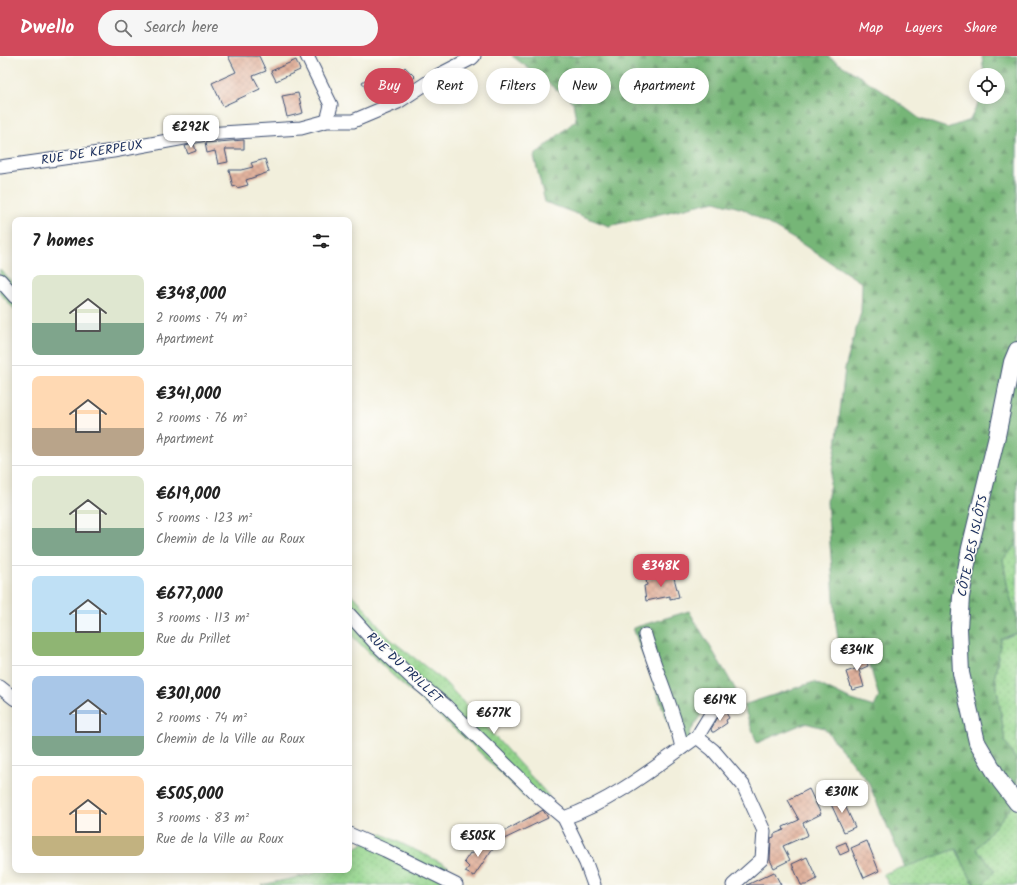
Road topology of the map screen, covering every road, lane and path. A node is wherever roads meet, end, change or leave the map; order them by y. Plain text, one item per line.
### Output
1 (307, 56) edge
2 (474, 56) edge
3 (327, 121) junction
4 (0, 167) edge
5 (0, 280) edge
6 (12, 294) edge
7 (1017, 350) edge
8 (352, 617) edge
9 (645, 635) dead end
10 (0, 687) edge
11 (12, 697) edge
12 (735, 699) dead end
13 (697, 737) junction
14 (682, 748) junction
15 (1017, 803) edge
16 (564, 818) junction
17 (352, 835) edge
18 (456, 885) edge
19 (594, 885) edge
20 (733, 885) edge

1 - 3 street
2 - 3 street, RUE DE KERPEUX
3 - 4 street, RUE DE KERPEUX
5 - 6 street
7 - 15 street, CÔTE DES ISLÔTS
8 - 16 street, RUE DU PRILLET
9 - 14 street
10 - 11 street
12 - 13 street
13 - 14 street
13 - 20 street
14 - 16 street
16 - 19 street, RUE DU PRILLET
17 - 18 street

